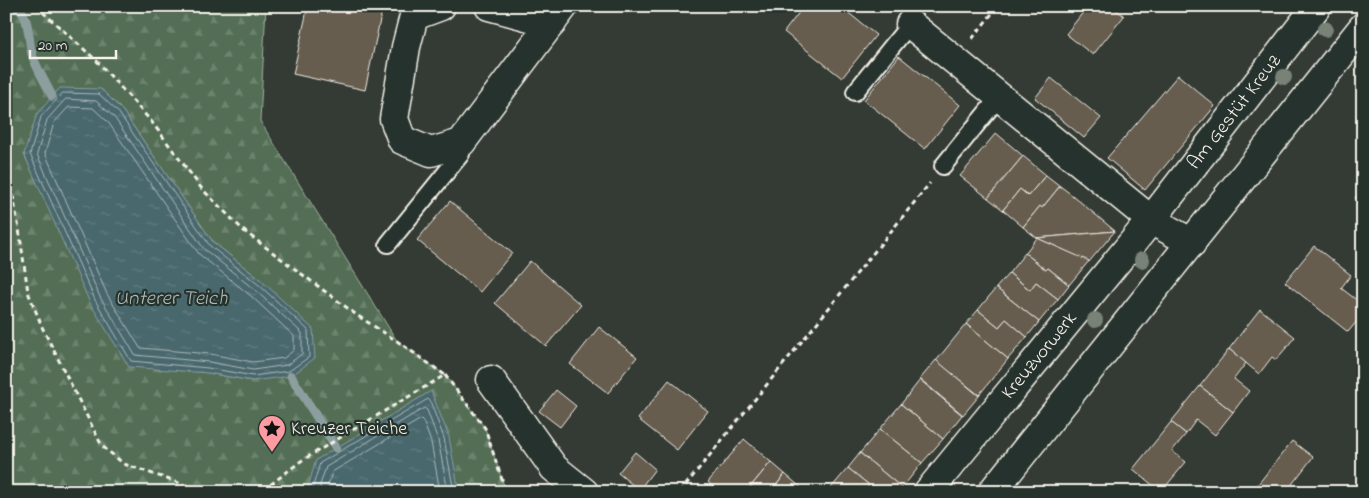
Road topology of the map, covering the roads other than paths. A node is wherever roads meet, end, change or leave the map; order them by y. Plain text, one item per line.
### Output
1 (440, 6) edge
2 (489, 6) edge
3 (1317, 6) edge
4 (558, 15) edge
5 (910, 24) joint
6 (1363, 27) edge
7 (855, 92) dead end
8 (999, 97) junction
9 (461, 143) junction
10 (943, 166) road end
11 (1151, 220) junction
12 (1192, 242) junction
13 (388, 244) dead end
14 (491, 380) dead end
15 (584, 492) edge
16 (928, 492) edge
17 (992, 492) edge

1 - 9 street
2 - 4 street
3 - 11 street, Am Gestüt Kreuz
4 - 9 street
5 - 7 lane
5 - 8 street
6 - 12 street
8 - 10 lane
8 - 11 street
9 - 13 lane
11 - 12 street
11 - 16 street, Kreuzvorwerk
12 - 17 street
14 - 15 street

